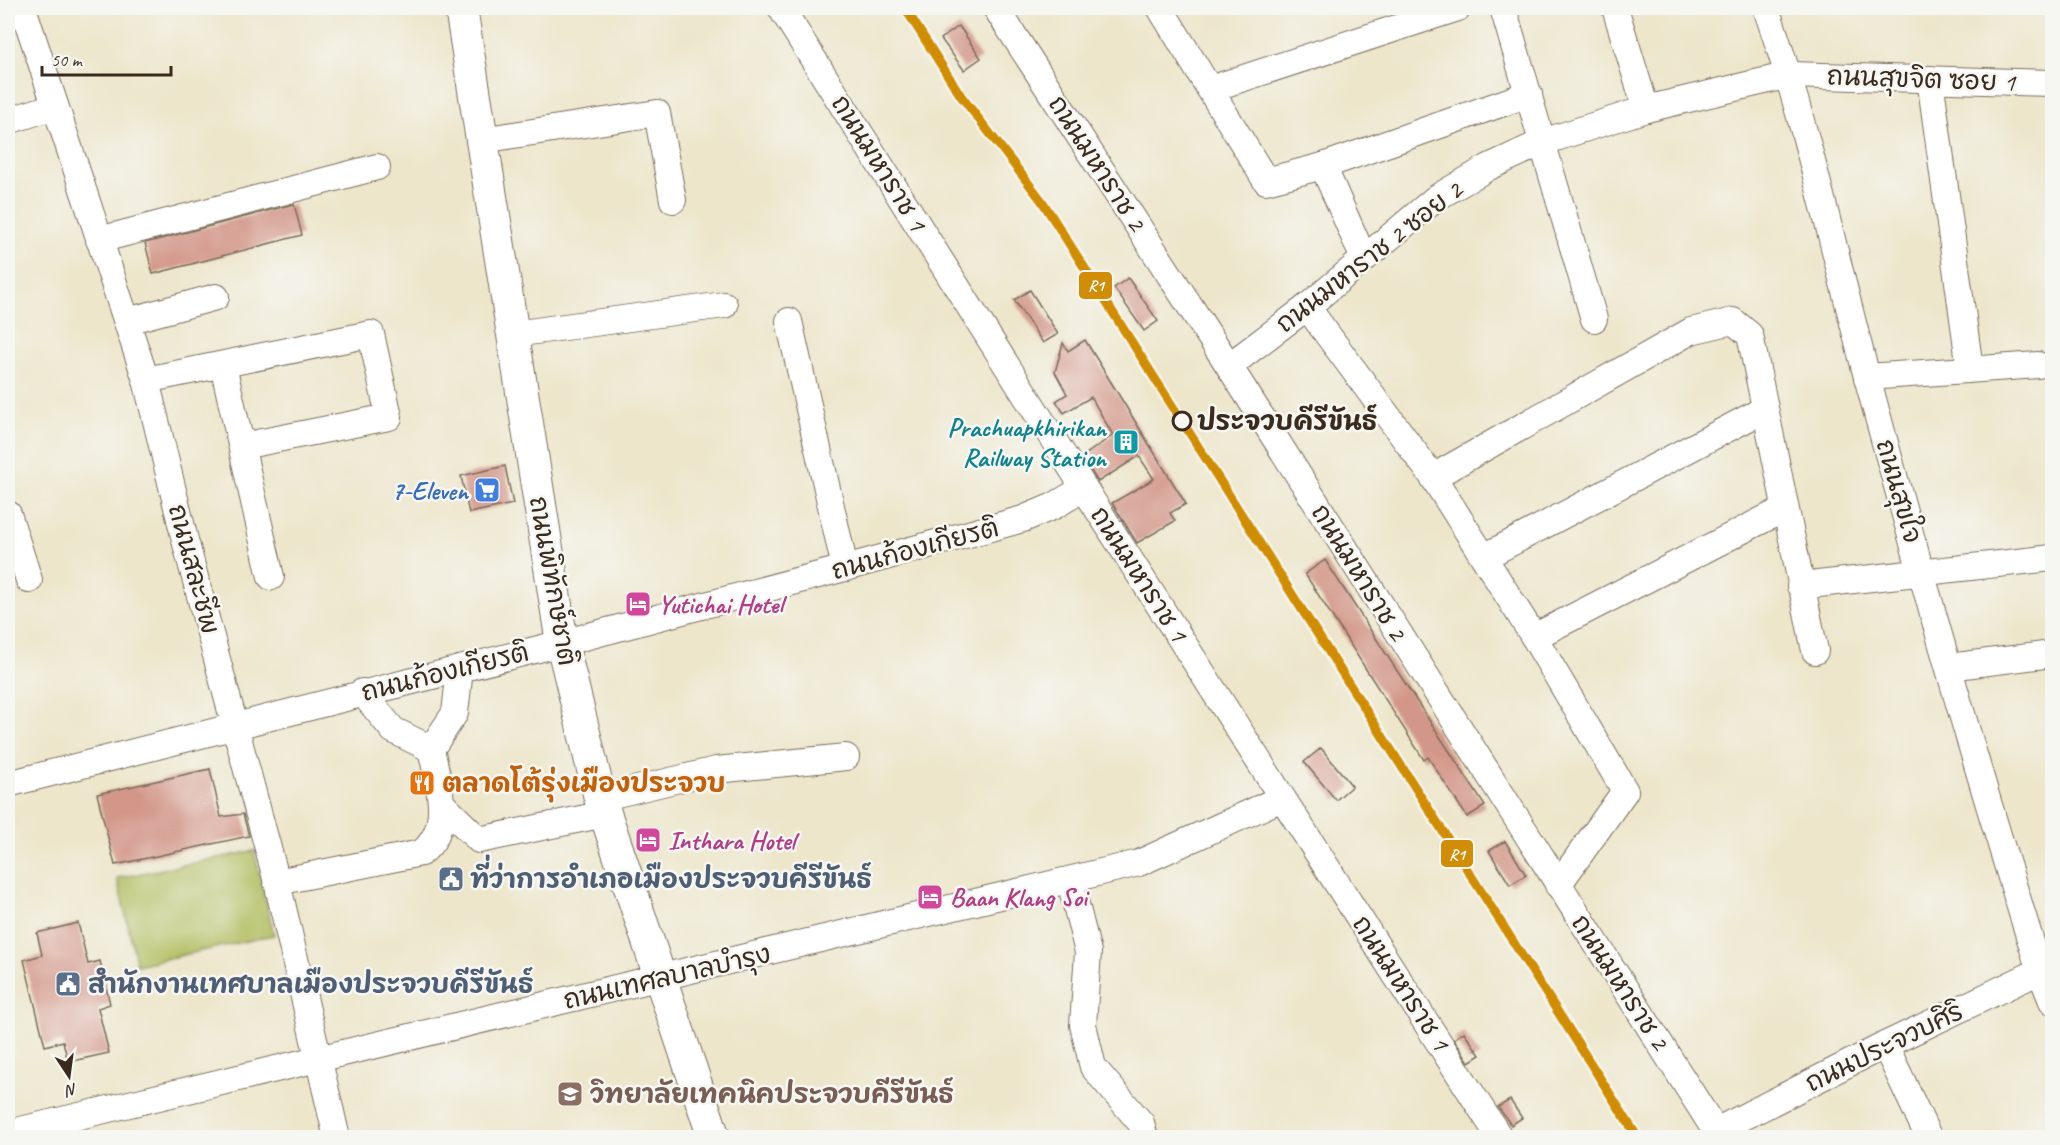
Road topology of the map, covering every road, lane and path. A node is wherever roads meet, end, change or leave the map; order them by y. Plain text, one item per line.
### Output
1 (23, 8) edge
2 (461, 8) edge
3 (781, 8) edge
4 (996, 8) edge
5 (1160, 8) edge
6 (1458, 8) edge
7 (1503, 8) edge
8 (1615, 8) edge
9 (1766, 8) edge
10 (1790, 75) junction
11 (1930, 79) junction
12 (2052, 83) edge
13 (1210, 89) junction
14 (1529, 94) junction
15 (55, 106) junction
16 (1646, 109) junction
17 (8, 121) edge
18 (481, 140) junction
19 (1543, 142) junction
20 (1323, 165) junction
21 (378, 167) dead end
22 (673, 200) dead end
23 (99, 240) junction
24 (1364, 259) junction
25 (216, 297) dead end
26 (724, 305) dead end
27 (1307, 307) junction
28 (1594, 319) dead end
29 (127, 321) junction
30 (789, 321) dead end
31 (514, 334) junction
32 (2038, 364) dead end
33 (223, 365) junction
34 (1229, 366) junction
35 (1970, 369) junction
36 (1868, 377) junction
37 (146, 380) junction
38 (1763, 410) junction
39 (242, 446) junction
40 (1432, 477) junction
41 (1084, 488) junction
42 (1784, 509) junction
43 (8, 514) edge
44 (1484, 557) junction
45 (2052, 558) edge
46 (845, 568) junction
47 (1922, 573) junction
48 (271, 577) dead end
49 (29, 580) dead end
50 (1800, 586) junction
51 (1534, 637) junction
52 (562, 644) junction
53 (1815, 651) dead end
54 (2052, 654) edge
55 (1949, 667) junction
56 (460, 669) junction
57 (362, 692) junction
58 (235, 724) junction
59 (431, 749) junction
60 (846, 757) dead end
61 (8, 784) edge
62 (1282, 798) junction
63 (443, 805) junction
64 (603, 806) junction
65 (1070, 881) junction
66 (277, 882) junction
67 (1558, 885) junction
68 (2046, 968) edge
69 (658, 979) junction
70 (2052, 1001) edge
71 (1885, 1046) junction
72 (320, 1060) junction
73 (8, 1133) edge
74 (1718, 1134) edge
75 (337, 1137) edge
76 (714, 1137) edge
77 (1145, 1137) edge
78 (1500, 1137) edge
79 (1929, 1137) edge

1 - 15 street, ถนนสละชีพ
2 - 18 main road, ถนนพิทักษ์ชาติ
3 - 41 street, ถนนมหาราช 1
4 - 34 street, ถนนมหาราช 2
5 - 13 street
6 - 13 street
7 - 14 street
8 - 16 street
9 - 10 street, ถนนสุขใจ
10 - 11 street, ถนนสุขจิต ซอย 1
10 - 16 street, ถนนมหาราช 2 ซอย 2
10 - 36 street, ถนนสุขใจ
11 - 12 street, ถนนสุขจิต ซอย 1
11 - 35 street
13 - 20 street
14 - 19 street
14 - 20 street
15 - 17 street
15 - 23 street, ถนนสละชีพ
16 - 19 street, ถนนมหาราช 2 ซอย 2
18 - 22 street
18 - 31 main road, ถนนพิทักษ์ชาติ
19 - 24 street, ถนนมหาราช 2 ซอย 2
19 - 28 street
20 - 24 street
21 - 23 street
23 - 29 street, ถนนสละชีพ
24 - 27 street, ถนนมหาราช 2 ซอย 2
25 - 29 street
26 - 31 street
27 - 34 street, ถนนมหาราช 2 ซอย 2
27 - 40 street
29 - 37 street, ถนนสละชีพ
30 - 46 street
31 - 52 main road, ถนนพิทักษ์ชาติ
32 - 35 street
33 - 37 street
33 - 39 street
33 - 39 street
34 - 67 street, ถนนมหาราช 2
35 - 36 street
36 - 47 street, ถนนสุขใจ
37 - 58 street, ถนนสละชีพ
38 - 40 street
38 - 42 street
38 - 44 street
39 - 48 street
40 - 44 street
41 - 46 street, ถนนก้องเกียรติ
41 - 62 street, ถนนมหาราช 1
42 - 50 street
42 - 51 street
43 - 49 street
44 - 51 street
45 - 47 street
46 - 52 street, ถนนก้องเกียรติ
47 - 50 street
47 - 55 street, ถนนสุขใจ
50 - 53 street
51 - 67 street
52 - 56 street, ถนนก้องเกียรติ
52 - 64 main road, ถนนพิทักษ์ชาติ
54 - 55 street
55 - 68 street, ถนนสุขใจ
56 - 57 street, ถนนก้องเกียรติ
56 - 59 street
57 - 58 street, ถนนก้องเกียรติ
57 - 59 street
58 - 61 street, ถนนก้องเกียรติ
58 - 66 street, ถนนสละชีพ
59 - 63 street
60 - 64 street
62 - 65 street, ถนนเทศลบาลบำรุง
62 - 78 street, ถนนมหาราช 1
63 - 64 street
63 - 66 street
64 - 69 main road, ถนนพิทักษ์ชาติ
65 - 69 street, ถนนเทศลบาลบำรุง
65 - 77 street
66 - 72 street, ถนนสละชีพ
67 - 74 street, ถนนมหาราช 2
68 - 70 street, ถนนสุขใจ
68 - 71 street, ถนนประจวบศิริ
69 - 72 street, ถนนเทศลบาลบำรุง
69 - 76 main road, ถนนพิทักษ์ชาติ
71 - 74 street, ถนนประจวบศิริ
71 - 79 street
72 - 73 street, ถนนเทศลบาลบำรุง
72 - 75 street, ถนนสละชีพ

